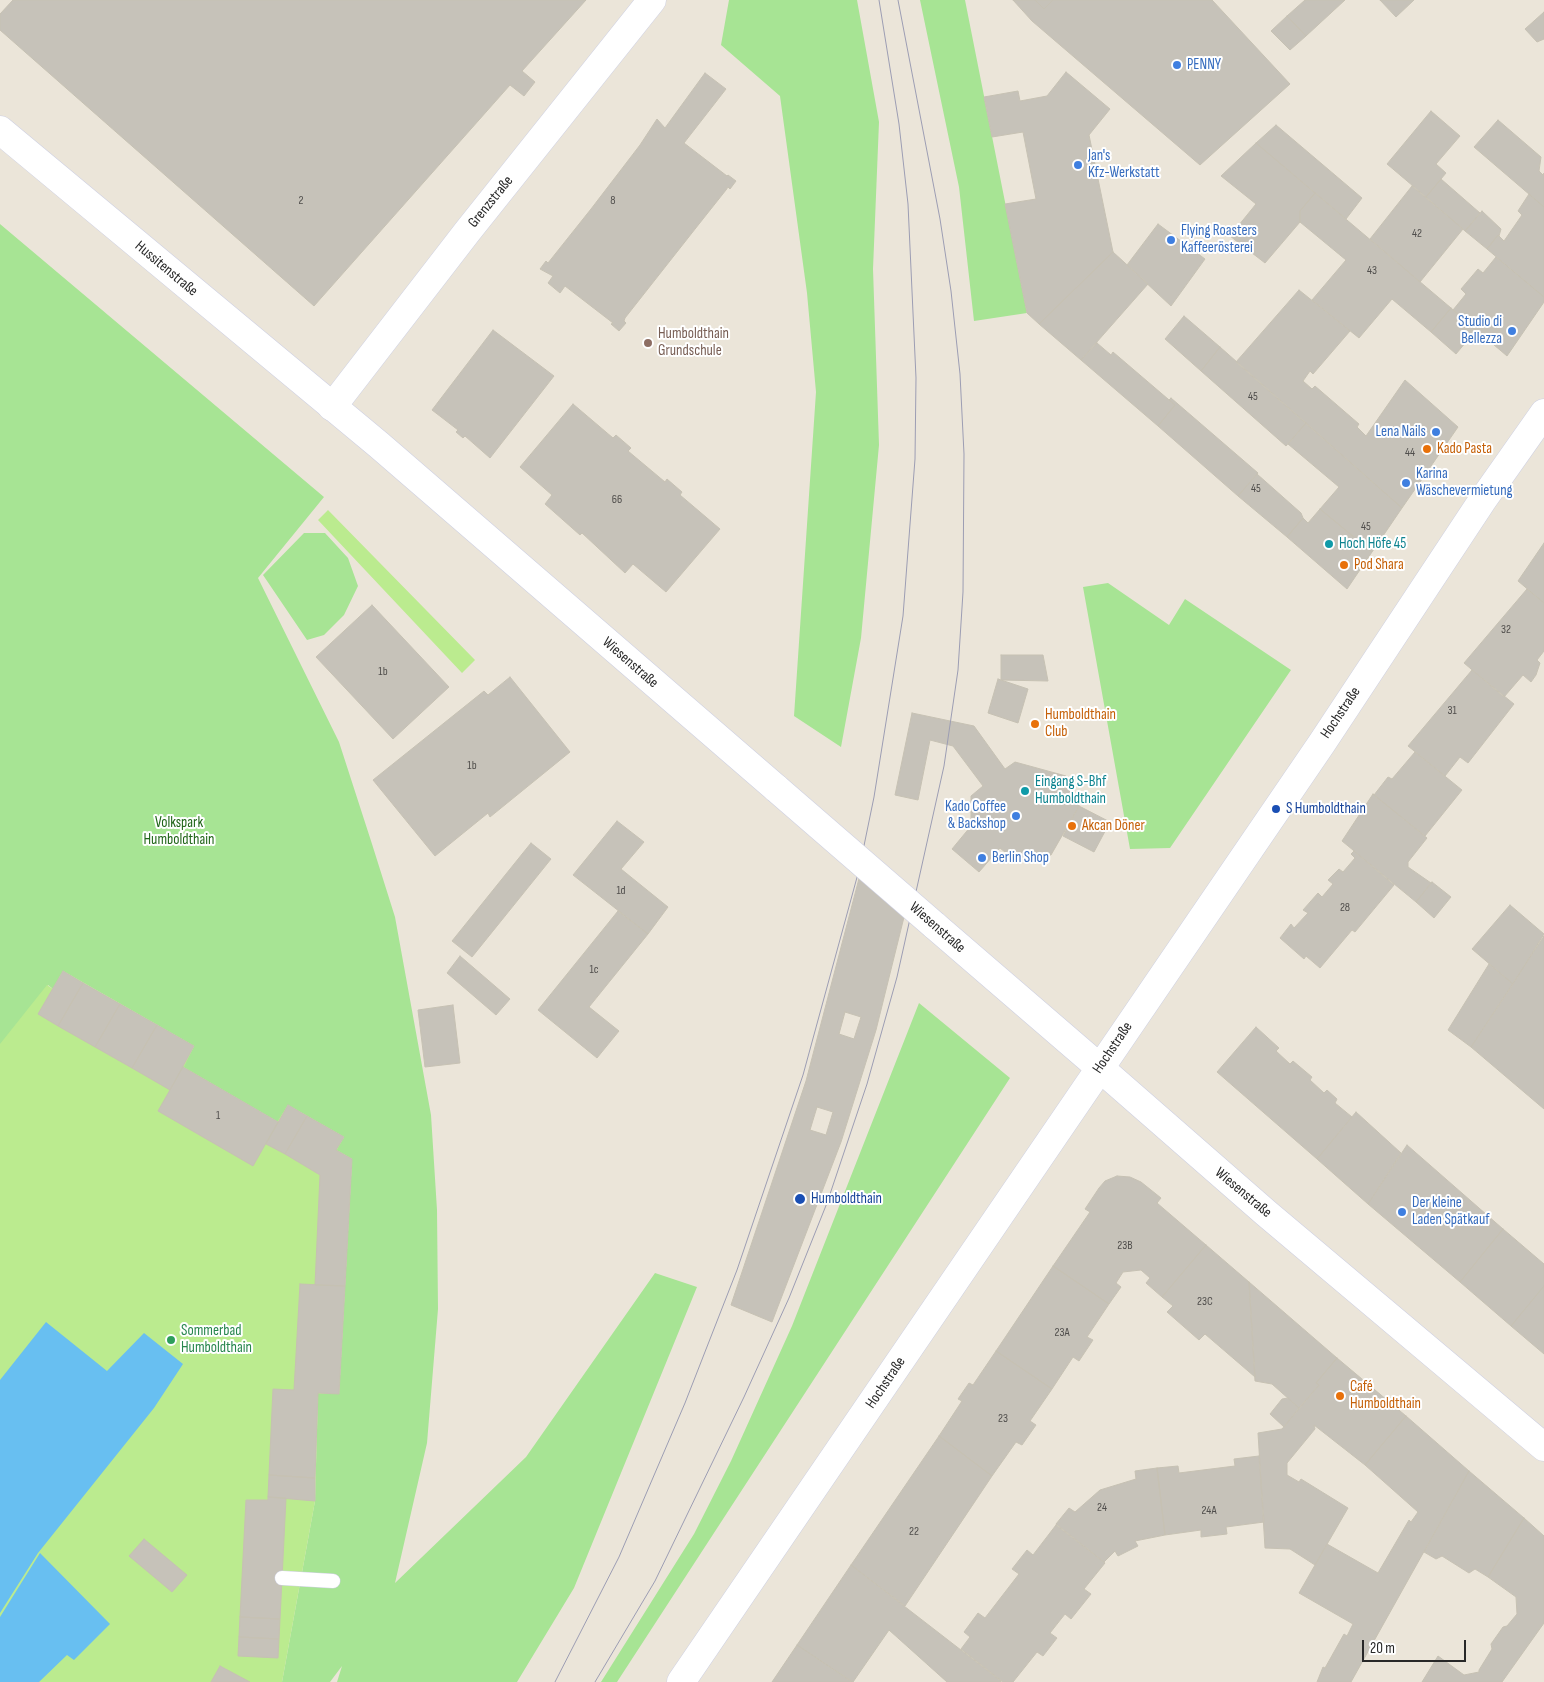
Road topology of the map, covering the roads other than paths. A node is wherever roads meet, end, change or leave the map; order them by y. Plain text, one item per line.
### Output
1 (652, 0) edge
2 (0, 130) edge
3 (332, 407) junction
4 (1544, 413) edge
5 (1100, 1068) junction
6 (1544, 1447) edge
7 (282, 1578) dead end
8 (333, 1581) dead end
9 (681, 1682) edge

1 - 3 street, Grenzstraße
2 - 3 street, Hussitenstraße
3 - 5 street, Wiesenstraße, bridge
4 - 5 street, Hochstraße
5 - 6 street, Wiesenstraße
5 - 9 street, Hochstraße
7 - 8 lane

